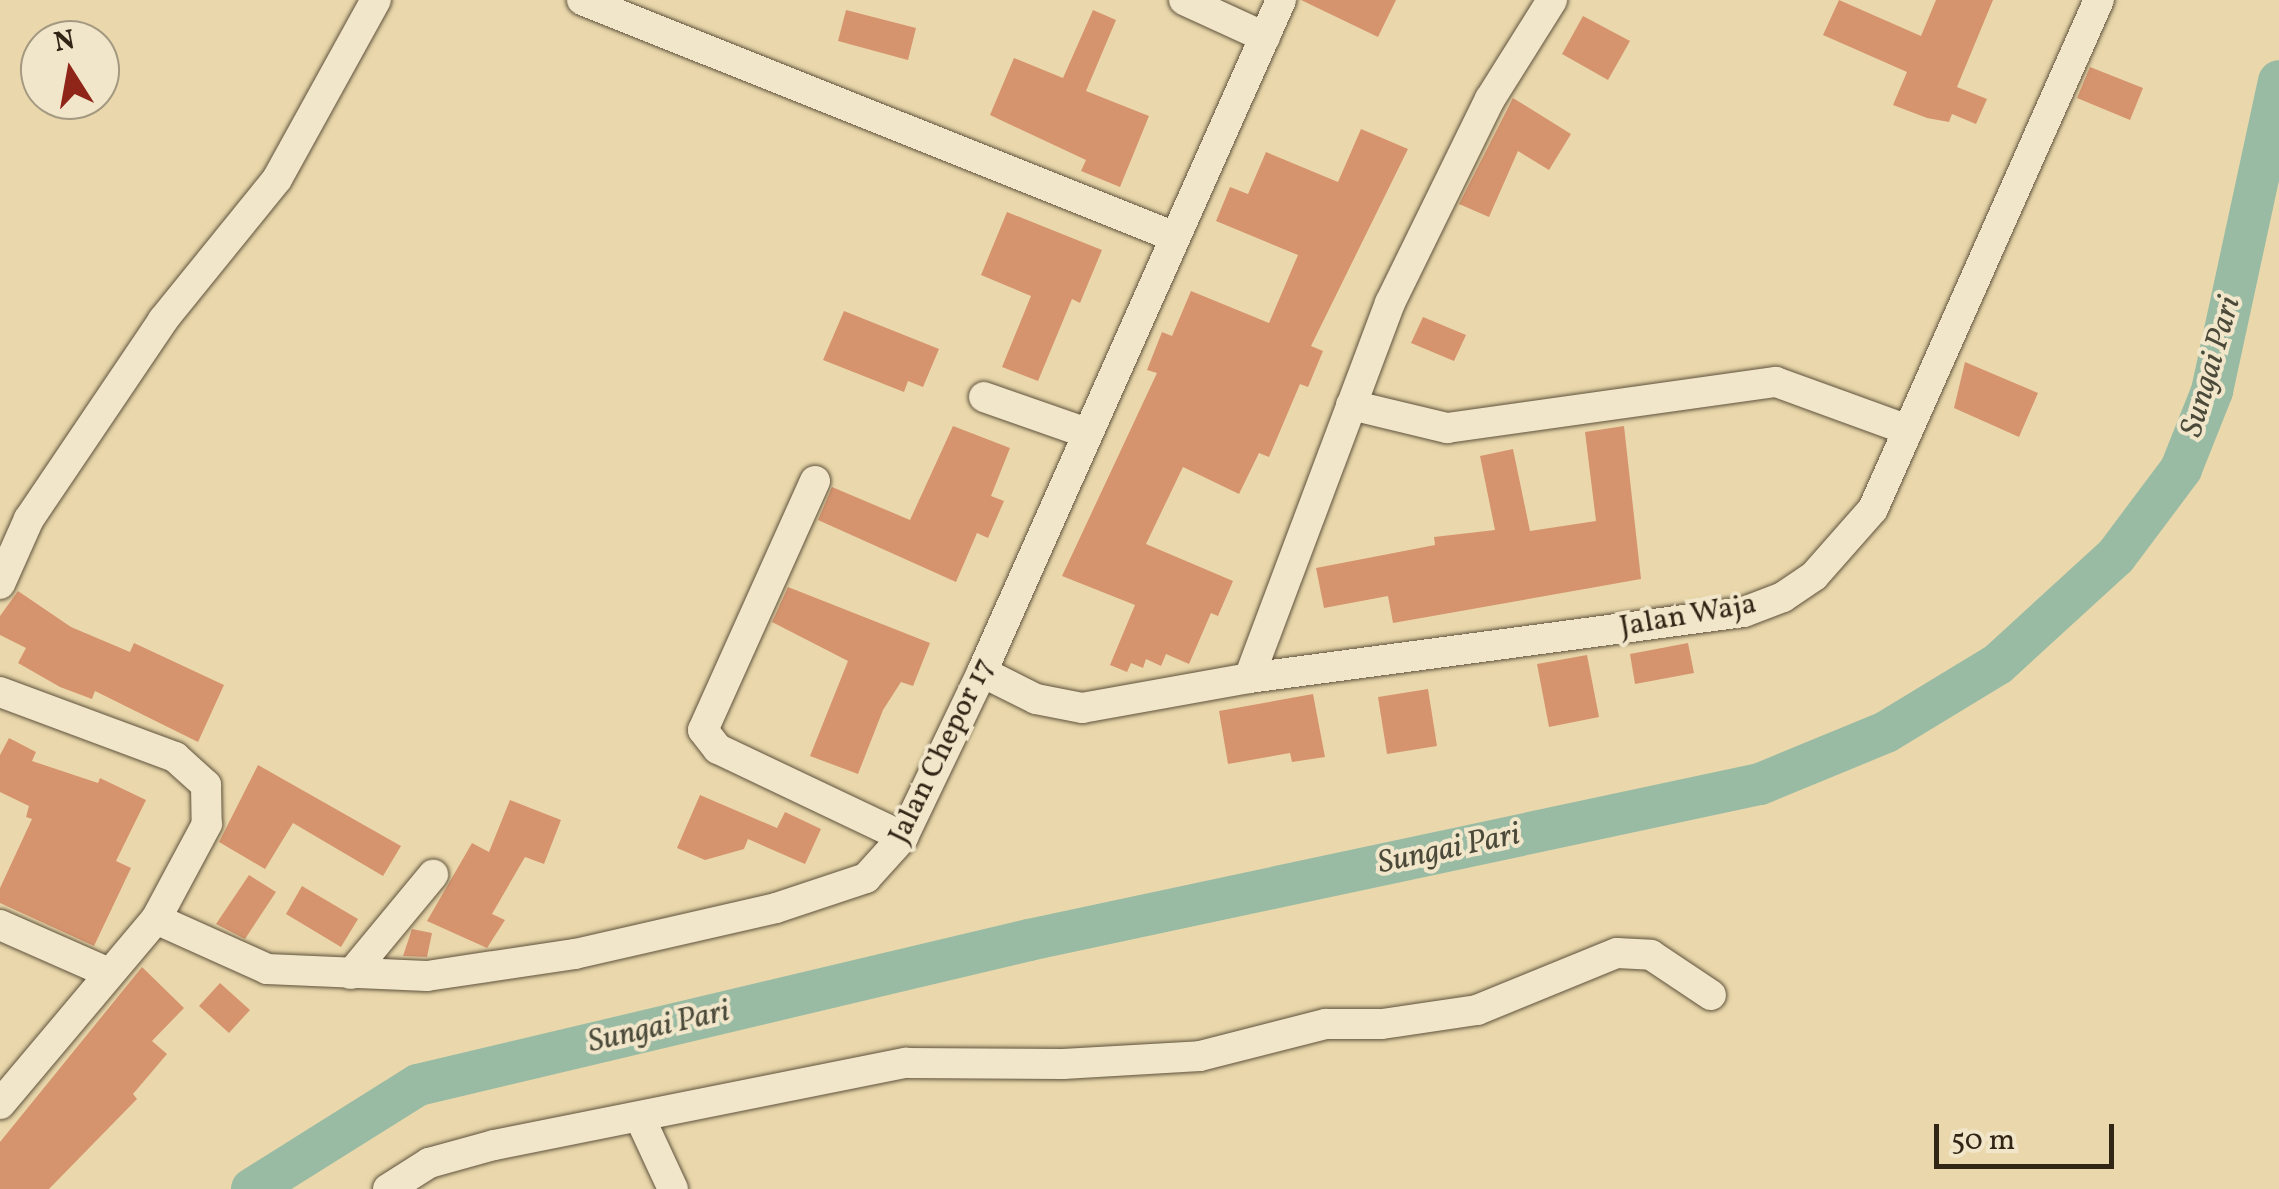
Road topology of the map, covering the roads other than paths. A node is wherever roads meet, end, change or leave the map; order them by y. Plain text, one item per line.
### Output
1 (376, 0) edge
2 (582, 0) edge
3 (1184, 0) edge
4 (1281, 0) edge
5 (1552, 0) edge
6 (2099, 0) edge
7 (1265, 37) junction
8 (1175, 237) junction
9 (984, 397) dead end
10 (1351, 405) junction
11 (1908, 430) junction
12 (1087, 433) junction
13 (815, 481) dead end
14 (0, 584) edge
15 (982, 672) junction
16 (1249, 678) junction
17 (0, 692) edge
18 (903, 837) junction
19 (433, 875) dead end
20 (156, 919) junction
21 (0, 925) edge
22 (109, 972) junction
23 (351, 974) junction
24 (1712, 994) dead end
25 (0, 1104) edge
26 (640, 1118) junction
27 (388, 1189) edge
28 (674, 1189) edge

1 - 14 street
2 - 8 street
3 - 7 street
4 - 7 street, Jalan Chepor 17
5 - 10 street
6 - 11 street, Jalan Waja
7 - 8 street, Jalan Chepor 17
8 - 12 street, Jalan Chepor 17
9 - 12 street
10 - 11 street
10 - 16 street
11 - 16 street, Jalan Waja
12 - 15 street, Jalan Chepor 17
13 - 18 street
15 - 16 street, Jalan Waja
15 - 18 street, Jalan Chepor 17
17 - 20 street
18 - 23 street, Jalan Chepor 17
19 - 23 street
20 - 22 street
20 - 23 street, Jalan Chepor 17
21 - 22 street
22 - 25 street
24 - 26 street
26 - 27 street
26 - 28 street

